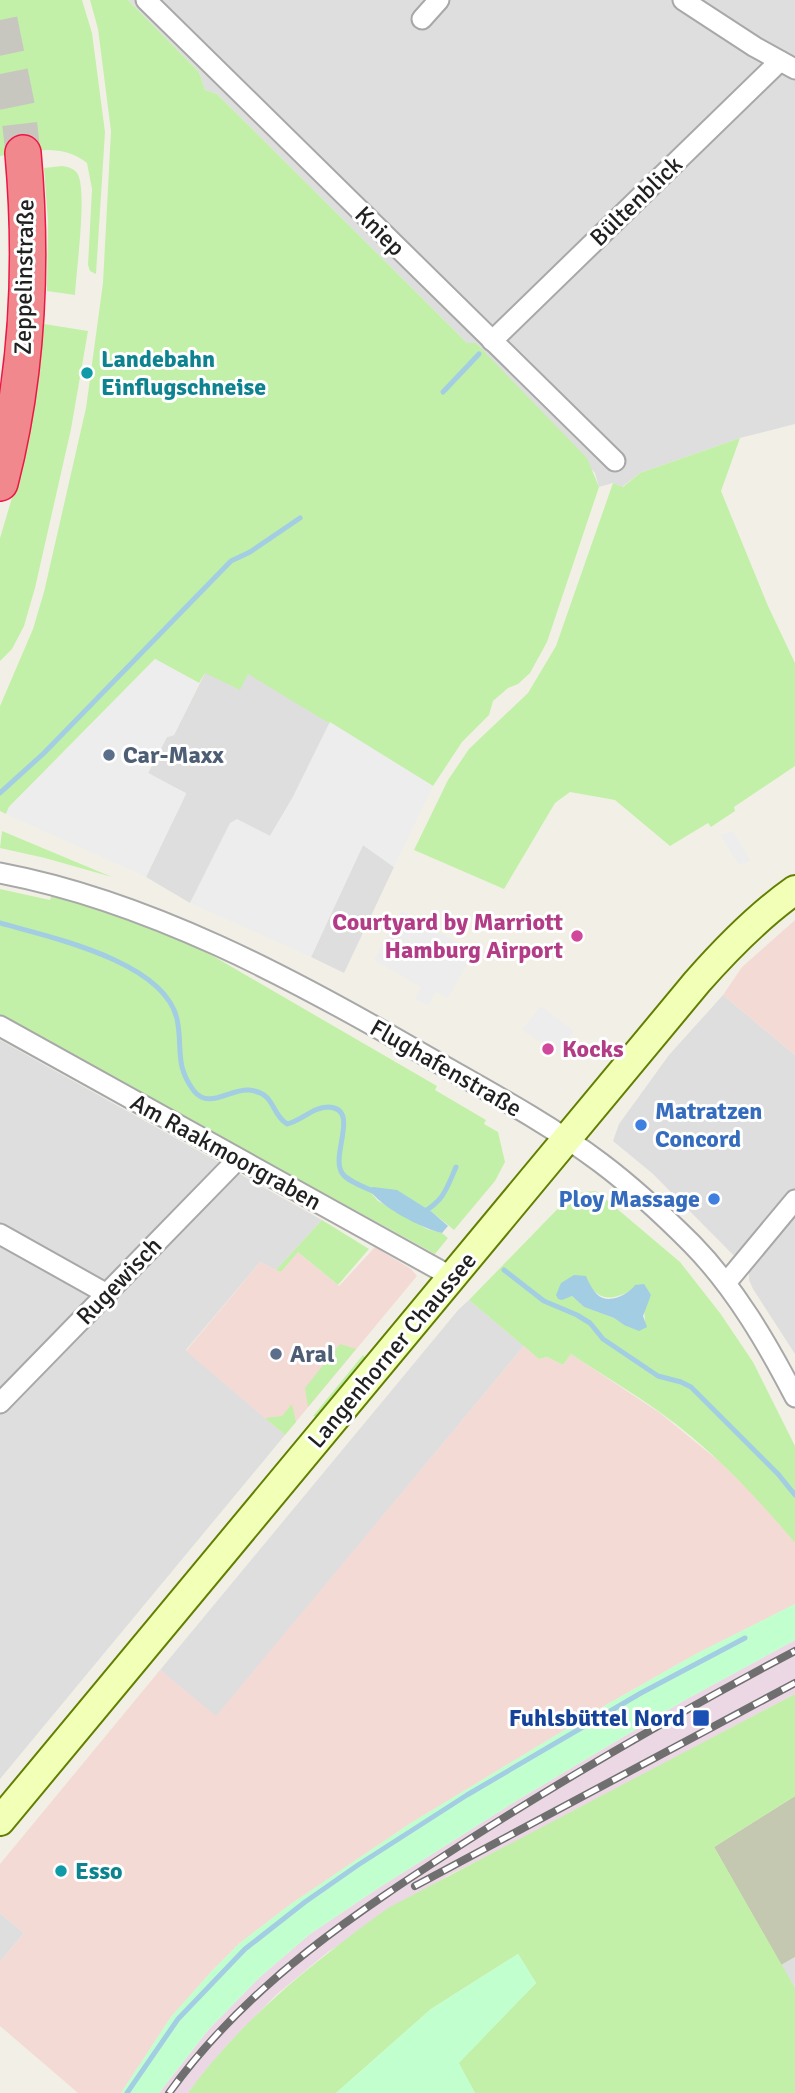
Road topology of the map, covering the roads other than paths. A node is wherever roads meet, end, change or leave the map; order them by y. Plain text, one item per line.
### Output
1 (146, 0) edge
2 (439, 0) edge
3 (683, 0) edge
4 (422, 19) dead end
5 (790, 63) edge
6 (23, 153) tunnel mouth
7 (492, 341) junction
8 (615, 461) dead end
9 (0, 483) edge
10 (0, 873) edge
11 (795, 890) edge
12 (0, 1026) edge
13 (568, 1140) junction
14 (238, 1159) junction
15 (795, 1200) edge
16 (0, 1234) edge
17 (452, 1277) junction
18 (726, 1283) junction
19 (107, 1294) junction
20 (795, 1397) edge
21 (0, 1403) edge
22 (0, 1821) edge

1 - 7 street, Kniep
2 - 4 street
3 - 5 street
5 - 7 street, Bültenblick
6 - 9 highway, Zeppelinstraße
7 - 8 street, Kniep
10 - 13 street, Flughafenstraße
11 - 13 main road, Langenhorner Chaussee
12 - 14 street, Am Raakmoorgraben
13 - 17 main road, Langenhorner Chaussee
13 - 18 street, Flughafenstraße
14 - 17 street, Am Raakmoorgraben
14 - 19 street, Rugewisch
15 - 18 street
16 - 19 street
17 - 22 main road, Langenhorner Chaussee
18 - 20 street, Flughafenstraße
19 - 21 street, Rugewisch

